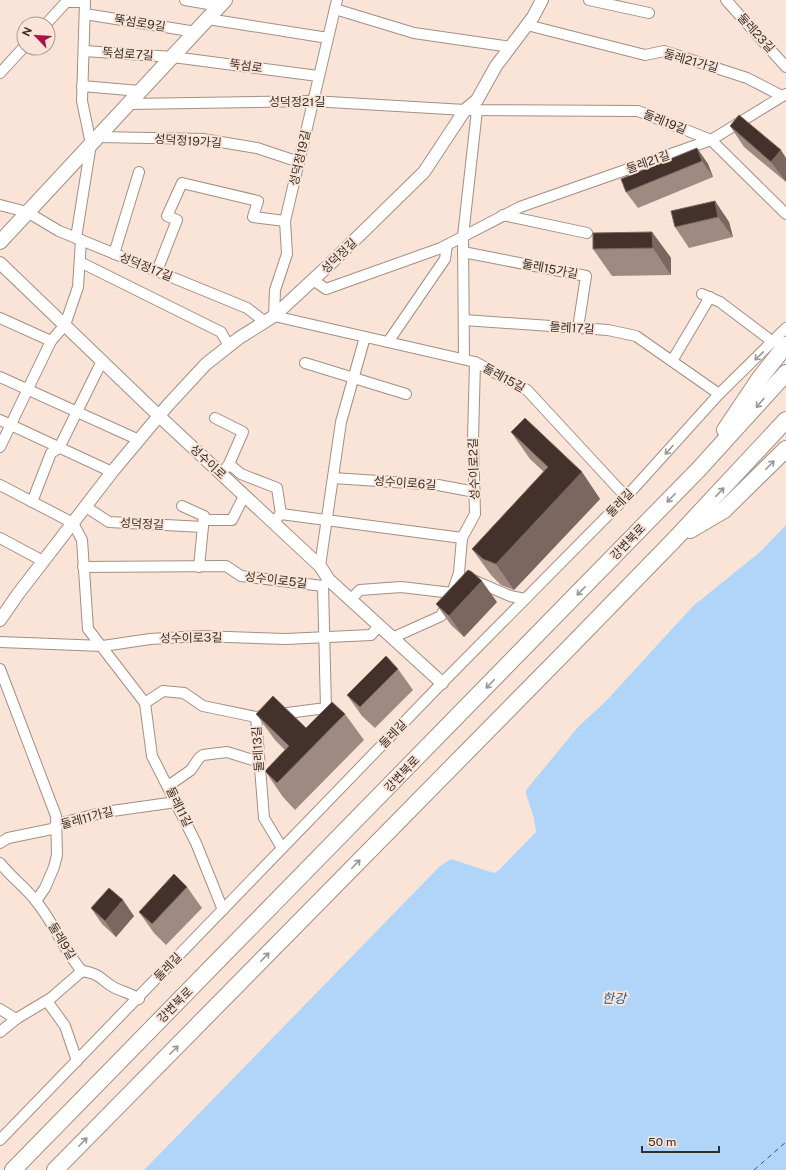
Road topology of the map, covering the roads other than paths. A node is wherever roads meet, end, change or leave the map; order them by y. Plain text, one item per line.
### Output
1 (185, 0) edge
2 (542, 0) edge
3 (589, 0) edge
4 (726, 0) edge
5 (67, 1) edge
6 (223, 3) edge
7 (336, 4) edge
8 (648, 13) dead end
9 (85, 14) junction
10 (53, 16) edge
11 (208, 19) junction
12 (527, 25) junction
13 (196, 32) junction
14 (328, 38) junction
15 (511, 47) junction
16 (84, 51) junction
17 (16, 55) edge
18 (172, 57) junction
19 (786, 67) edge
20 (0, 72) edge
21 (318, 76) junction
22 (82, 86) junction
23 (140, 92) junction
24 (784, 95) edge
25 (312, 101) junction
26 (129, 104) junction
27 (471, 110) junction
28 (95, 140) junction
29 (711, 140) junction
30 (299, 162) junction
31 (140, 172) dead end
32 (0, 205) edge
33 (27, 212) junction
34 (786, 214) edge
35 (503, 215) junction
36 (285, 221) junction
37 (587, 233) dead end
38 (463, 236) junction
39 (79, 239) junction
40 (0, 242) edge
41 (447, 245) junction
42 (463, 252) junction
43 (114, 254) junction
44 (80, 262) junction
45 (0, 263) edge
46 (157, 271) junction
47 (313, 280) junction
48 (0, 318) edge
49 (269, 319) junction
50 (464, 320) junction
51 (65, 326) junction
52 (578, 328) junction
53 (786, 328) edge
54 (365, 337) junction
55 (51, 340) junction
56 (388, 342) junction
57 (780, 343) edge
58 (228, 346) junction
59 (464, 359) junction
60 (102, 361) junction
61 (672, 361) junction
62 (475, 362) junction
63 (305, 363) dead end
64 (786, 373) edge
65 (0, 377) edge
66 (354, 377) junction
67 (28, 389) junction
68 (406, 394) dead end
69 (719, 394) junction
70 (77, 412) junction
71 (159, 416) junction
72 (215, 418) dead end
73 (0, 420) edge
74 (786, 420) edge
75 (10, 425) junction
76 (139, 440) junction
77 (0, 447) edge
78 (59, 448) junction
79 (786, 449) edge
80 (229, 464) junction
81 (699, 469) junction
82 (112, 472) junction
83 (220, 473) junction
84 (333, 478) junction
85 (0, 485) edge
86 (476, 492) junction
87 (244, 496) junction
88 (626, 497) junction
89 (32, 502) junction
90 (182, 506) dead end
91 (86, 507) junction
92 (277, 518) junction
93 (328, 520) junction
94 (73, 523) junction
95 (203, 523) junction
96 (0, 538) edge
97 (462, 538) junction
98 (674, 540) junction
99 (44, 561) junction
100 (84, 566) junction
101 (320, 566) junction
102 (199, 567) junction
103 (459, 573) junction
104 (326, 583) junction
105 (452, 593) junction
106 (525, 599) junction
107 (350, 600) junction
108 (0, 620) edge
109 (379, 626) junction
110 (324, 638) junction
111 (392, 638) junction
112 (0, 642) edge
113 (103, 646) junction
114 (0, 669) edge
115 (442, 683) junction
116 (145, 703) junction
117 (256, 717) junction
118 (259, 762) junction
119 (168, 786) junction
120 (176, 802) junction
121 (57, 824) junction
122 (0, 842) edge
123 (282, 848) junction
124 (0, 863) edge
125 (36, 901) junction
126 (223, 910) junction
127 (82, 971) junction
128 (139, 998) junction
129 (47, 1001) junction
130 (0, 1009) edge
131 (16, 1018) junction
132 (0, 1032) edge
133 (78, 1061) junction
134 (0, 1140) edge
135 (13, 1170) edge
136 (55, 1170) edge

1 - 6 street
2 - 12 street, 성덕정길
3 - 8 street
4 - 19 street, 둘레23길
5 - 9 street
5 - 10 street
6 - 11 main road
7 - 14 street, 성덕정19길
7 - 15 street
9 - 13 street, 뚝섬로9길
9 - 16 street
11 - 13 main road
11 - 14 street
12 - 15 street, 성덕정길
12 - 24 street, 둘레21가길
13 - 18 main road
14 - 21 street, 성덕정19길
15 - 27 street, 성덕정길
16 - 18 street, 뚝섬로7길
16 - 22 street
17 - 20 street
18 - 21 street, 뚝섬로
18 - 23 main road
21 - 25 street, 성덕정19길
22 - 23 street
22 - 28 street
23 - 26 main road
24 - 29 street, 둘레21길
25 - 26 street, 성덕정21길
25 - 27 street, 성덕정21길
25 - 30 street, 성덕정19길
26 - 28 main road
27 - 29 street, 둘레19길
27 - 38 street
27 - 47 street, 성덕정길
28 - 30 street, 성덕정19가길
28 - 33 main road
28 - 39 street
29 - 34 street, 둘레19길
29 - 35 street, 둘레21길
30 - 36 street, 성덕정19길
31 - 43 street
32 - 33 street
33 - 39 street, 성덕정17길
33 - 40 main road
35 - 37 street
35 - 38 street, 둘레21길
36 - 46 street
36 - 49 street, 성덕정19길
38 - 41 street, 둘레21길
38 - 42 street
39 - 43 street, 성덕정17길
39 - 44 street
41 - 47 street, 둘레21길
41 - 56 street
42 - 50 street
42 - 52 street, 둘레15가길
43 - 46 street, 성덕정17길
44 - 51 street
44 - 58 street
45 - 51 street, 성수이로
46 - 49 street, 성덕정17길
47 - 49 street, 성덕정길
48 - 55 street
49 - 54 street, 둘레15길
49 - 58 street, 성덕정길
50 - 52 street, 둘레17길
50 - 59 street
51 - 55 street
51 - 60 street, 성수이로
52 - 61 street, 둘레17길
53 - 57 street, 둘레길
54 - 56 street, 둘레15길
54 - 66 street
55 - 67 street
56 - 59 street, 둘레15길
57 - 61 street
57 -> 69 street, 둘레길
57 - 81 highway
58 - 71 street, 성덕정길
59 - 62 street, 둘레15길
60 - 70 street
60 - 71 street, 성수이로
61 - 69 street, 둘레17길
62 - 86 street, 성수이로2길
62 - 88 street, 둘레15길
63 - 66 street
64 -> 81 highway, 강변북로
65 - 67 street
66 - 68 street
66 - 84 street
67 - 70 street
67 - 75 street
69 -> 88 street, 둘레길
70 - 76 street
70 - 78 street
71 - 76 street, 성덕정길
71 - 83 street, 성수이로
72 - 80 street
73 - 75 street
98 -> 74 highway
75 - 77 street
75 - 78 street
76 - 82 street, 성덕정길
78 - 82 street
78 - 89 street
98 -> 79 highway
80 - 83 street
80 - 92 street
81 -> 135 highway, 강변북로
82 - 91 street, 성덕정길
83 - 87 street, 성수이로
84 - 86 street, 성수이로6길
84 - 93 street
85 - 89 street
86 - 97 street, 성수이로2길
87 - 92 street, 성수이로
87 - 95 street
88 - 106 street, 둘레길
89 - 94 street
90 - 95 street
91 - 94 street, 성덕정길
91 - 95 street, 성덕정길
92 - 93 street
92 - 101 street, 성수이로
93 - 97 street
93 - 101 street
94 - 99 street, 성덕정길
94 - 100 street, 둘레11길
95 - 102 street
96 - 99 street
97 - 103 street, 성수이로2길
136 -> 98 highway
99 - 108 street, 성덕정길
100 - 102 street, 성수이로5길
100 - 113 street, 둘레11길
101 - 104 street, 성수이로
102 - 104 street, 성수이로5길
103 - 105 street, 성수이로2길
103 - 106 street
104 - 107 street, 성수이로
104 - 110 street, 둘레13길
105 - 107 street
105 - 111 street, 성수이로2길
106 - 115 street, 둘레길
107 - 109 street, 성수이로
109 - 110 street, 성수이로3길
109 - 111 street, 성수이로
110 - 113 street, 성수이로3길
110 - 117 street, 둘레13길
111 - 115 street, 성수이로
112 - 113 street, 성수이로3길
113 - 116 street, 둘레11길
114 - 121 street
115 - 123 street, 둘레길
116 - 117 street
116 - 119 street, 둘레11길
117 - 118 street, 둘레13길
118 - 119 street
118 - 123 street, 둘레13길
119 - 120 street, 둘레11길
120 - 121 street, 둘레11가길
120 - 126 street, 둘레11길
121 - 122 street, 둘레11가길
121 - 125 street
123 - 126 street, 둘레길
124 - 125 street, 둘레9길
125 - 127 street, 둘레9길
126 - 128 street, 둘레길
127 - 128 street, 둘레9길
127 - 129 street
128 - 133 street, 둘레길
129 - 131 street
129 - 133 street
130 - 131 street
131 - 132 street
133 - 134 street, 둘레길

